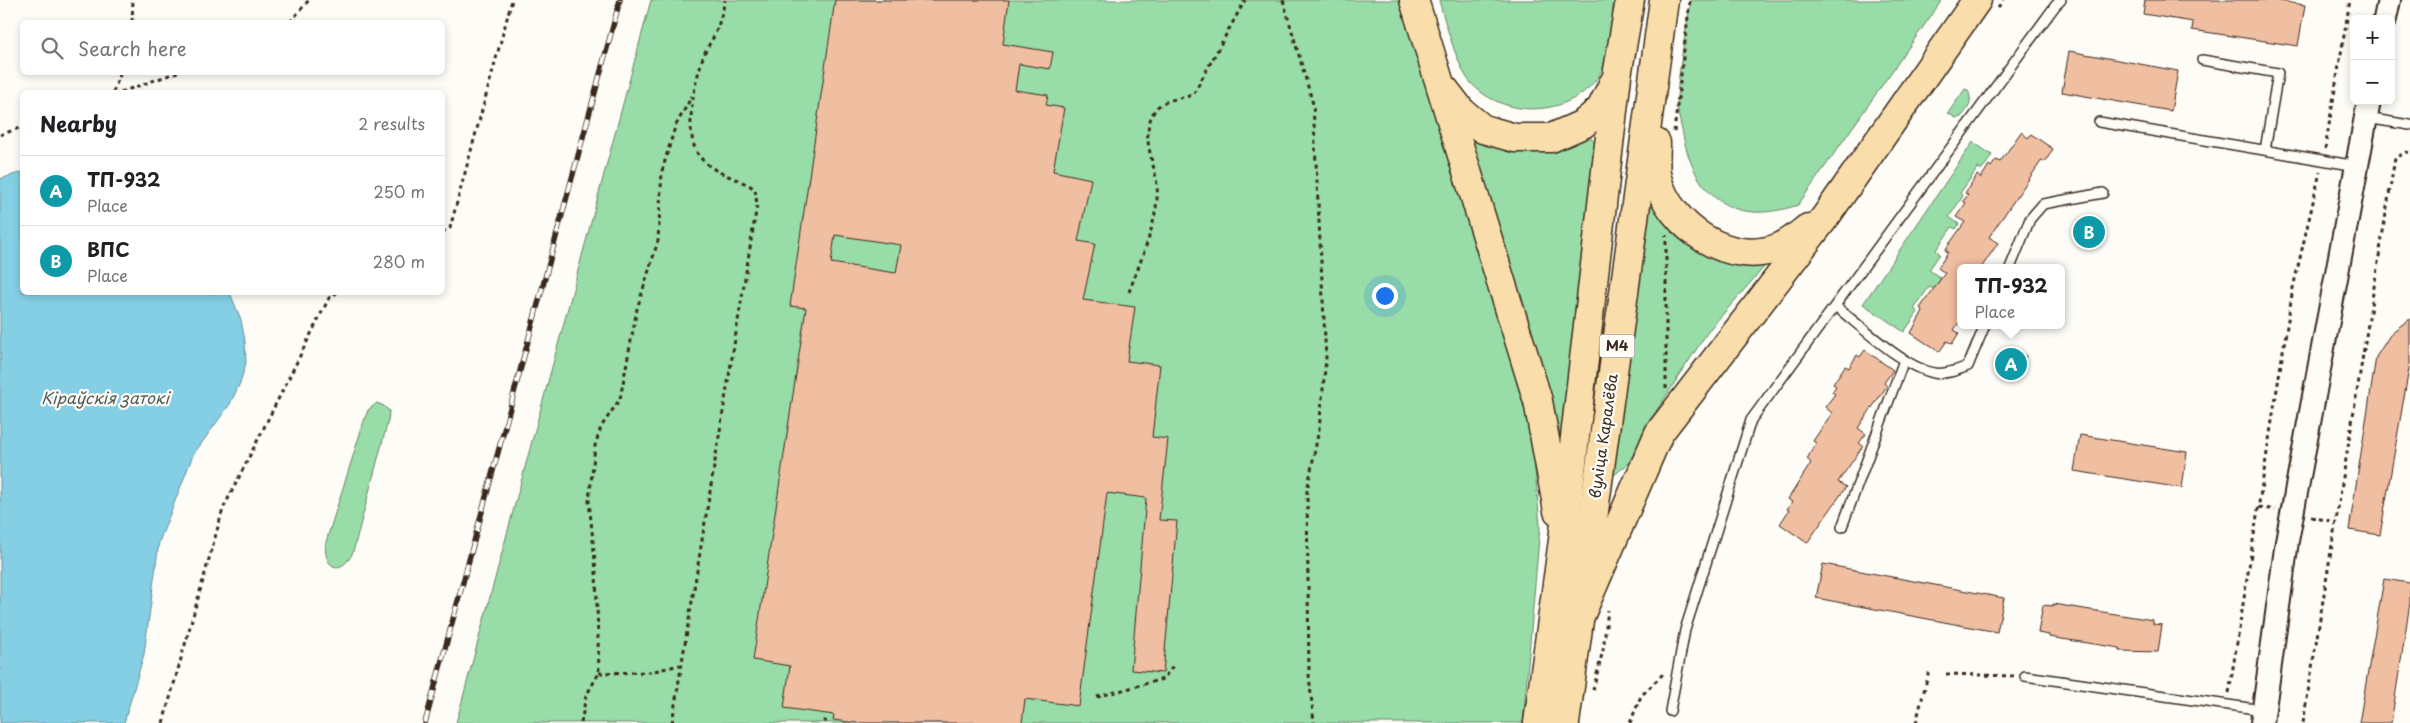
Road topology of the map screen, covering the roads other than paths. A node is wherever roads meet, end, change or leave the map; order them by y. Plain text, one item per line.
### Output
1 (1414, 0) edge
2 (1630, 0) edge
3 (1664, 0) edge
4 (2061, 0) edge
5 (2389, 0) edge
6 (1981, 4) edge
7 (2386, 15) edge
8 (2202, 60) dead end
9 (1617, 76) junction
10 (1654, 77) junction
11 (1438, 81) junction
12 (2367, 110) edge
13 (2099, 122) dead end
14 (2410, 125) edge
15 (2265, 150) junction
16 (2357, 166) junction
17 (2103, 194) dead end
18 (1826, 216) junction
19 (2012, 264) edge
20 (1835, 306) junction
21 (1983, 329) edge
22 (1904, 360) junction
23 (1842, 527) dead end
24 (1563, 540) junction
25 (1580, 616) junction
26 (2025, 676) road end
27 (1670, 711) dead end
28 (2263, 717) edge
29 (1538, 723) edge
30 (1565, 723) edge

1 - 11 main road
2 - 9 main road, вуліца Каралёва / М4
3 - 10 main road, вуліца Каралёва / М4
4 - 20 lane
5 - 7 street
6 - 18 main road
8 - 15 lane
9 - 11 main road
9 - 24 main road, вуліца Каралёва / М4
10 - 18 main road
10 - 25 main road, вуліца Каралёва / М4
11 - 24 main road
12 - 14 lane
12 - 16 street
13 - 15 lane
15 - 16 lane
16 - 28 street
17 - 19 lane
18 - 25 main road
20 - 22 lane
20 - 27 lane
21 - 22 lane
22 - 23 lane
24 - 29 main road, вуліца Каралёва / М4
25 - 30 main road, вуліца Каралёва / М4
26 - 28 lane

